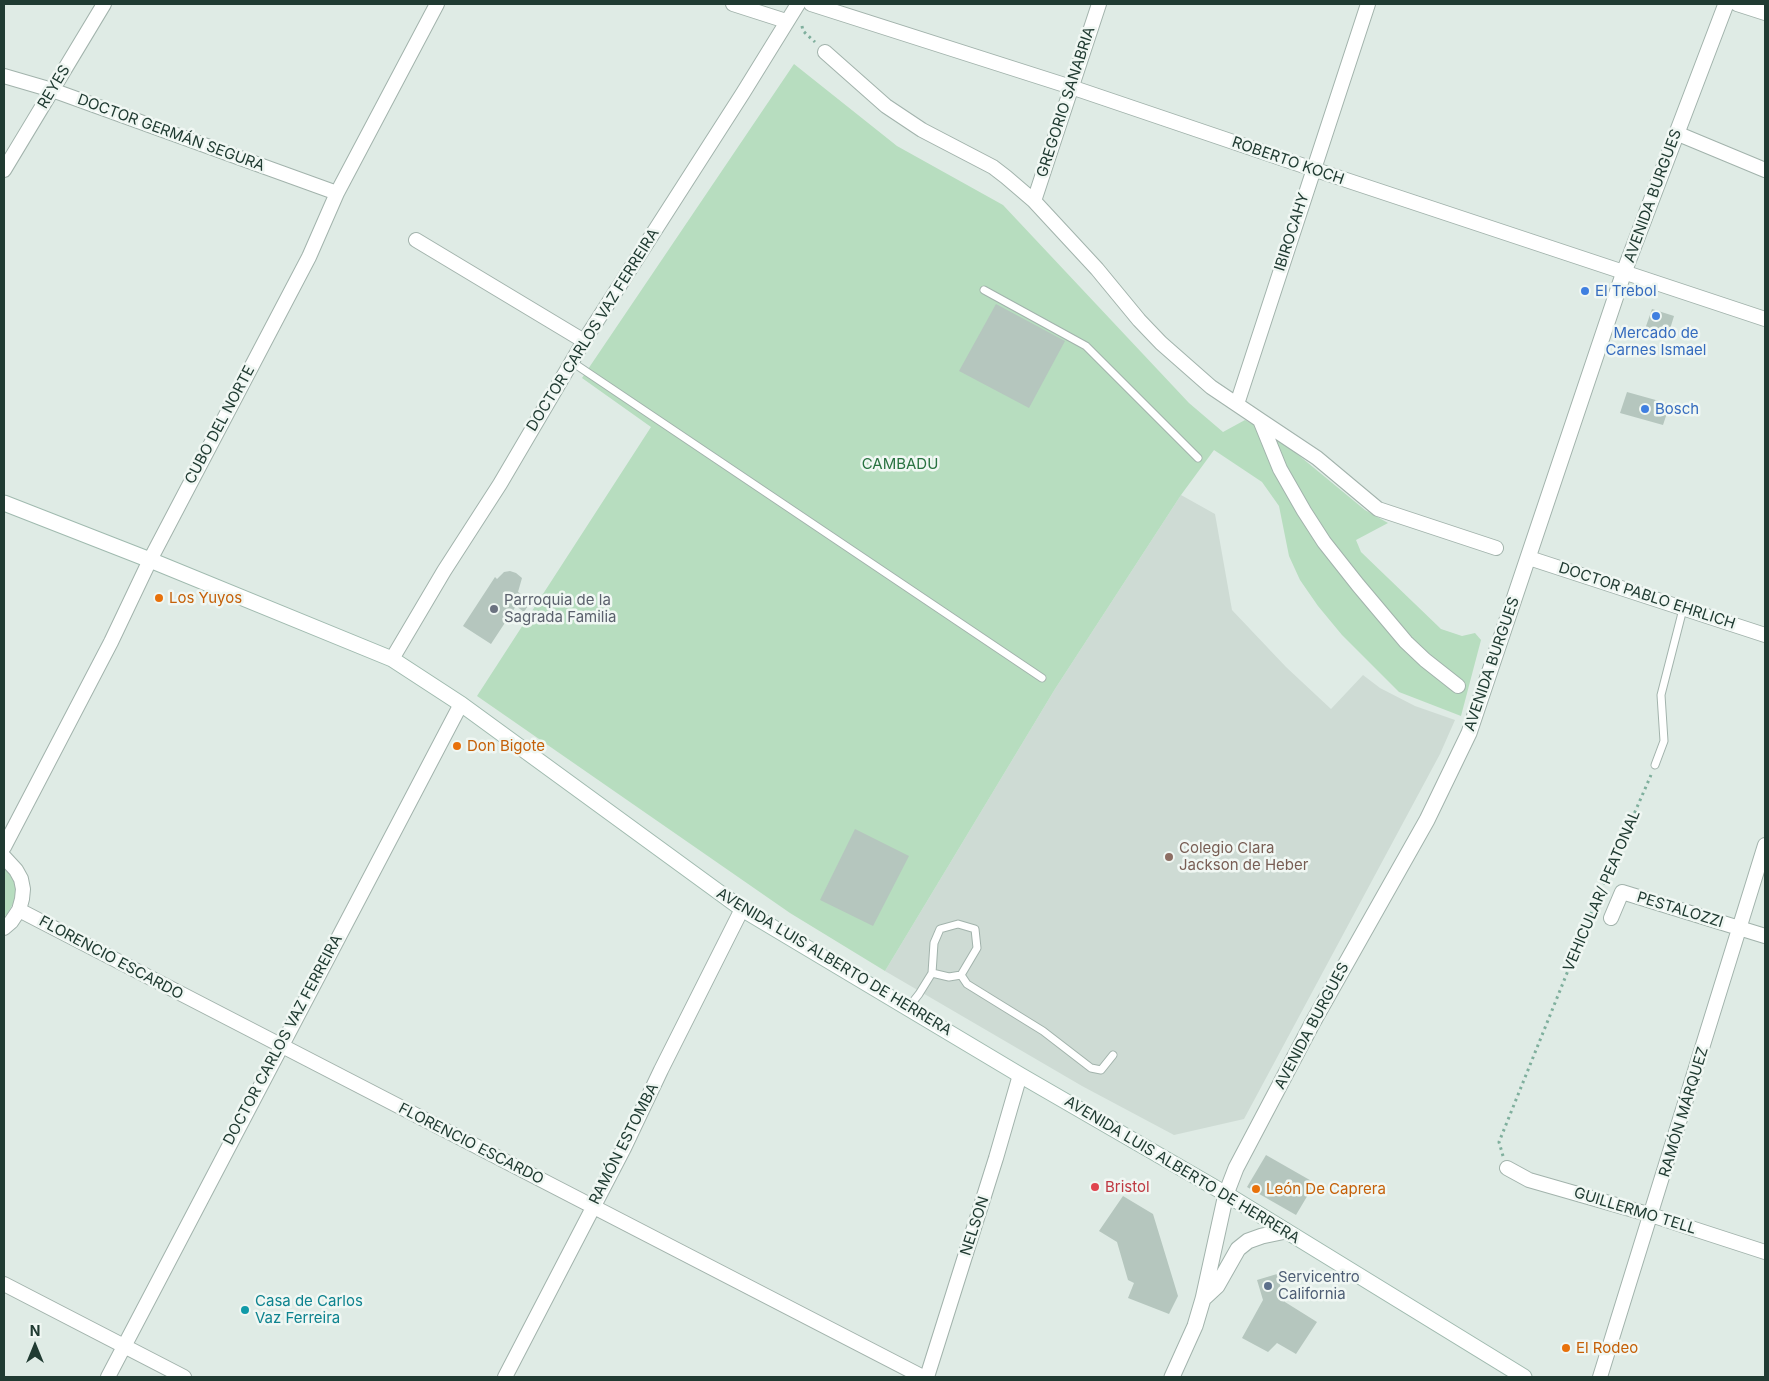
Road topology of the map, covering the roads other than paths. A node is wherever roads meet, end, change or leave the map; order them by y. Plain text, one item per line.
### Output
1 (104, 4) edge
2 (437, 4) edge
3 (733, 4) edge
4 (798, 4) edge
5 (811, 4) edge
6 (1098, 4) edge
7 (1368, 4) edge
8 (1726, 4) edge
9 (1737, 4) edge
10 (1765, 13) edge
11 (786, 22) junction
12 (825, 52) road end
13 (4, 76) edge
14 (1071, 87) junction
15 (52, 90) junction
16 (1676, 133) junction
17 (1313, 169) junction
18 (4, 170) edge
19 (1765, 170) edge
20 (337, 193) junction
21 (1034, 201) junction
22 (416, 240) dead end
23 (1624, 272) junction
24 (984, 290) dead end
25 (1765, 319) edge
26 (584, 341) junction
27 (572, 362) junction
28 (1237, 404) junction
29 (1260, 420) junction
30 (1198, 458) dead end
31 (4, 503) edge
32 (1496, 548) dead end
33 (1529, 558) junction
34 (150, 560) junction
35 (1683, 608) junction
36 (1765, 635) edge
37 (392, 659) junction
38 (1042, 678) dead end
39 (1458, 686) dead end
40 (461, 704) junction
41 (1655, 765) road end
42 (1765, 846) edge
43 (4, 847) edge
44 (4, 857) edge
45 (742, 909) junction
46 (19, 910) junction
47 (1611, 918) dead end
48 (4, 928) edge
49 (1741, 928) junction
50 (1765, 936) edge
51 (932, 973) junction
52 (960, 975) junction
53 (908, 1008) junction
54 (280, 1046) junction
55 (1113, 1055) dead end
56 (1020, 1075) junction
57 (1507, 1168) road end
58 (1226, 1194) junction
59 (593, 1207) junction
60 (1652, 1215) junction
61 (1286, 1231) junction
62 (1765, 1252) edge
63 (4, 1284) edge
64 (1203, 1299) junction
65 (123, 1346) junction
66 (108, 1377) edge
67 (184, 1377) edge
68 (505, 1377) edge
69 (923, 1377) edge
70 (927, 1377) edge
71 (1172, 1377) edge
72 (1524, 1377) edge
73 (1600, 1377) edge

1 - 15 street, REYES
2 - 20 street, CUBO DEL NORTE
3 - 11 street
4 - 11 street, DOCTOR CARLOS VAZ FERREIRA
5 - 14 street, ROBERTO KOCH
6 - 14 street, GREGORIO SANABRIA
7 - 17 street, IBIROCAHY
8 - 16 main road, AVENIDA BURGUES
9 - 10 street
11 - 26 street, DOCTOR CARLOS VAZ FERREIRA
12 - 21 street
13 - 15 street, DOCTOR GERMÁN SEGURA
14 - 17 street, ROBERTO KOCH
14 - 21 street, GREGORIO SANABRIA
15 - 18 street, REYES
15 - 20 street, DOCTOR GERMÁN SEGURA
16 - 19 street
16 - 23 main road, AVENIDA BURGUES
17 - 23 street, ROBERTO KOCH
17 - 28 street, IBIROCAHY
20 - 34 street, CUBO DEL NORTE
21 - 28 street
22 - 26 street
23 - 25 street, ROBERTO KOCH
23 - 33 main road, AVENIDA BURGUES
24 - 30 lane
26 - 27 street, DOCTOR CARLOS VAZ FERREIRA
27 - 37 street, DOCTOR CARLOS VAZ FERREIRA
27 - 38 lane
28 - 29 street
29 - 32 street
29 - 39 street
31 - 34 main road, AVENIDA LUIS ALBERTO DE HERRERA
33 - 35 street, DOCTOR PABLO EHRLICH
33 - 58 main road, AVENIDA BURGUES
34 - 37 main road, AVENIDA LUIS ALBERTO DE HERRERA
34 - 43 street, CUBO DEL NORTE
35 - 36 street, DOCTOR PABLO EHRLICH
35 - 41 lane
37 - 40 main road, AVENIDA LUIS ALBERTO DE HERRERA
40 - 45 main road, AVENIDA LUIS ALBERTO DE HERRERA
40 - 54 street, DOCTOR CARLOS VAZ FERREIRA
42 - 49 street, RAMÓN MÁRQUEZ
44 - 46 street
45 - 53 main road, AVENIDA LUIS ALBERTO DE HERRERA
45 - 59 street, RAMÓN ESTOMBA
46 - 48 street
46 - 54 street, FLORENCIO ESCARDO
47 - 49 street, PESTALOZZI
49 - 50 street, PESTALOZZI
49 - 60 street, RAMÓN MÁRQUEZ
51 - 52 lane
51 - 52 lane
51 - 53 lane
52 - 55 lane
53 - 56 main road, AVENIDA LUIS ALBERTO DE HERRERA
54 - 59 street, FLORENCIO ESCARDO
54 - 65 street, DOCTOR CARLOS VAZ FERREIRA
56 - 58 main road, AVENIDA LUIS ALBERTO DE HERRERA
56 - 70 street, NELSON
57 - 60 street, GUILLERMO TELL
58 - 61 main road, AVENIDA LUIS ALBERTO DE HERRERA
58 - 64 main road, AVENIDA BURGUES
59 - 68 street, RAMÓN ESTOMBA
59 - 69 street, FLORENCIO ESCARDO
60 - 62 street, GUILLERMO TELL
60 - 73 street, RAMÓN MÁRQUEZ
61 - 64 main road, AVENIDA BURGUES
61 - 72 main road, AVENIDA LUIS ALBERTO DE HERRERA
63 - 65 street
64 - 71 main road, AVENIDA BURGUES
65 - 66 street, DOCTOR CARLOS VAZ FERREIRA
65 - 67 street

